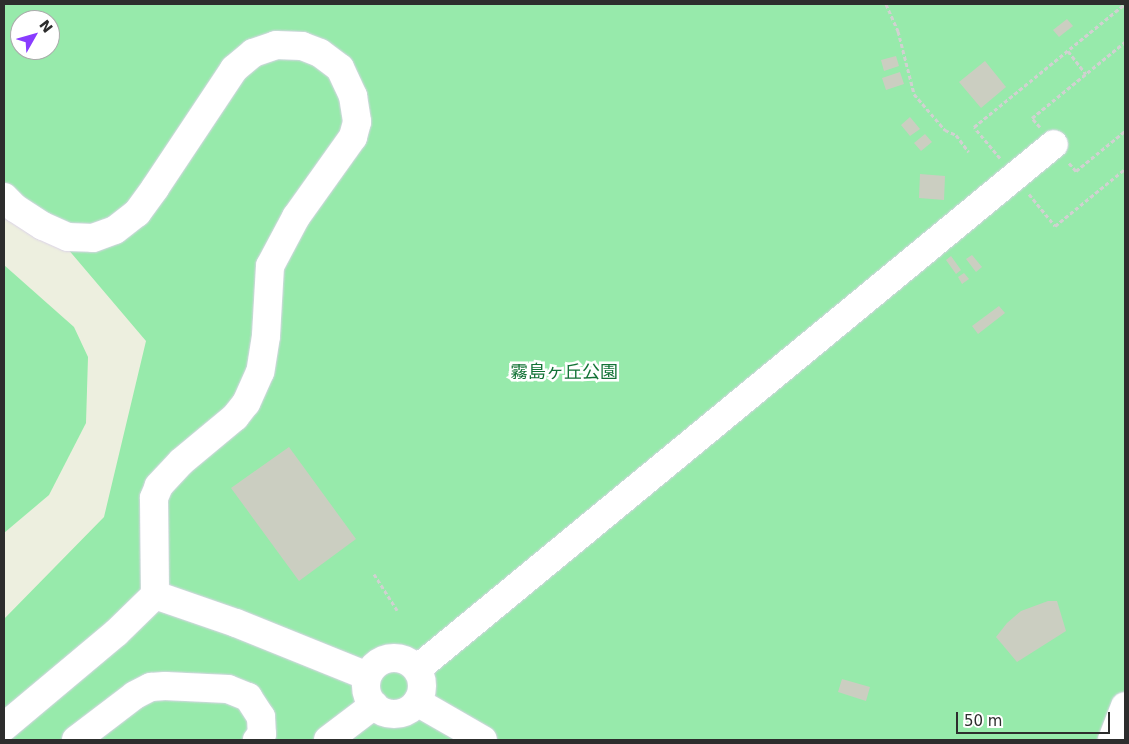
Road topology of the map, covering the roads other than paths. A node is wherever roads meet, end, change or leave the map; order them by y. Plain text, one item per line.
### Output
1 (1054, 144) road end
2 (4, 197) edge
3 (155, 595) junction
4 (417, 670) junction
5 (367, 676) junction
6 (418, 702) junction
7 (374, 705) junction
8 (1125, 706) edge
9 (4, 727) edge
10 (76, 740) edge
11 (257, 740) edge
12 (328, 740) edge
13 (483, 740) edge
14 (1112, 740) edge

1 - 4 street
2 - 3 street
3 - 5 street
3 - 9 street
4 - 5 street
4 - 6 street
5 - 7 street
6 - 7 street
6 - 13 street
7 - 12 street
8 - 14 street
10 - 11 street

